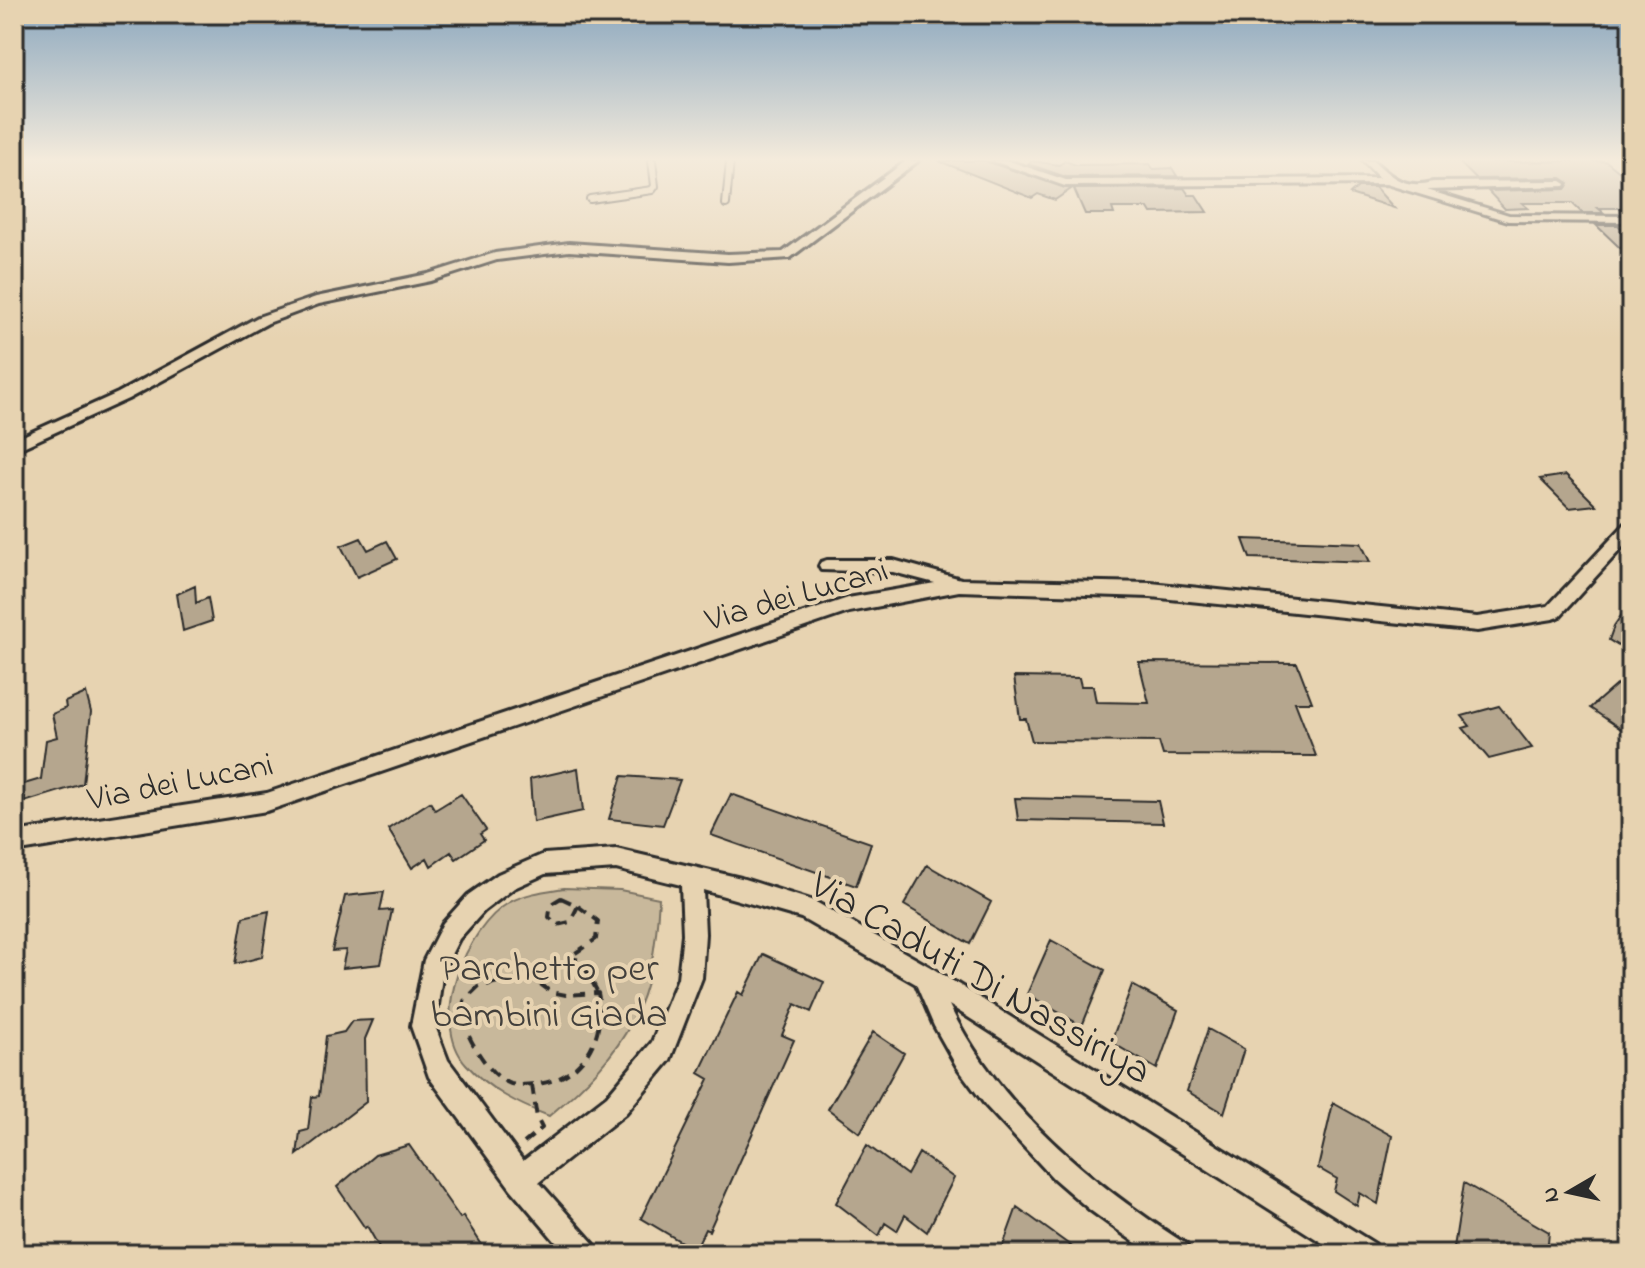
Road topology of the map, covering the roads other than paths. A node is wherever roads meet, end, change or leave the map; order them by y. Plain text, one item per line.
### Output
1 (833, 220) edge
2 (1491, 220) edge
3 (1542, 220) edge
4 (1570, 222) junction
5 (1627, 222) edge
6 (14, 446) edge
7 (1631, 528) edge
8 (827, 566) dead end
9 (959, 585) junction
10 (14, 842) edge
11 (692, 878) junction
12 (924, 976) junction
13 (520, 1180) junction
14 (584, 1254) edge
15 (1176, 1254) edge
16 (1365, 1254) edge

1 - 6 street
2 - 4 street
3 - 4 street
4 - 5 street
7 - 9 street, Via dei Lucani
8 - 9 street
9 - 10 street, Via dei Lucani
11 - 12 street, Via Caduti Di Nassiriya
11 - 13 street
11 - 13 street, Via Caduti Di Nassiriya
12 - 15 street
12 - 16 street, Via Caduti Di Nassiriya
13 - 14 street, Via Caduti Di Nassiriya

